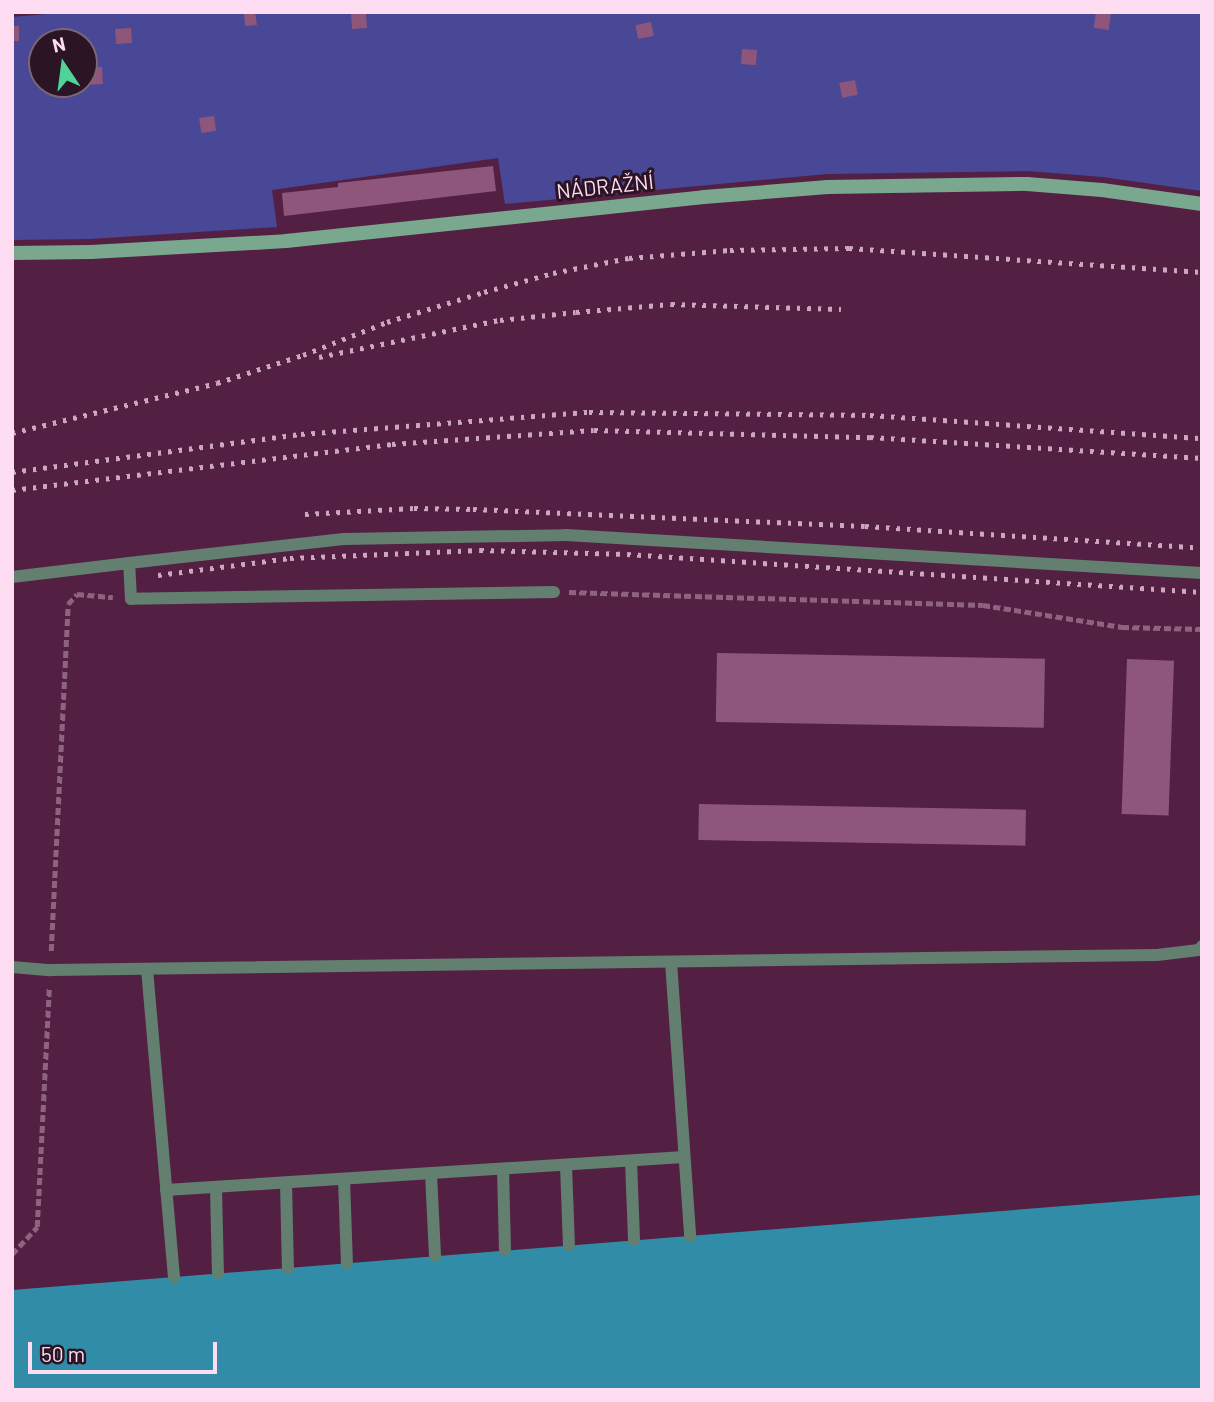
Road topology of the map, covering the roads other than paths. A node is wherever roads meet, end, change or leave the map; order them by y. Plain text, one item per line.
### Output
1 (1202, 204) edge
2 (12, 253) edge
3 (129, 564) junction
4 (1202, 573) edge
5 (12, 577) edge
6 (554, 592) road end
7 (1202, 946) edge
8 (671, 962) junction
9 (12, 967) edge
10 (147, 969) junction
11 (684, 1157) junction
12 (631, 1161) junction
13 (566, 1165) junction
14 (503, 1169) junction
15 (431, 1174) junction
16 (344, 1179) junction
17 (286, 1183) junction
18 (216, 1188) junction
19 (166, 1191) junction
20 (690, 1236) dead end
21 (634, 1240) dead end
22 (569, 1245) dead end
23 (505, 1251) dead end
24 (435, 1256) dead end
25 (347, 1263) dead end
26 (288, 1268) dead end
27 (218, 1273) dead end
28 (174, 1277) dead end

1 - 2 main road, NÁDRAŽNÍ
3 - 4 lane
3 - 5 lane
3 - 6 lane
7 - 8 lane
8 - 10 lane
8 - 11 lane
9 - 10 lane
10 - 19 lane
11 - 12 lane
11 - 20 lane
12 - 13 lane
12 - 21 lane
13 - 14 lane
13 - 22 lane
14 - 15 lane
14 - 23 lane
15 - 16 lane
15 - 24 lane
16 - 17 lane
16 - 25 lane
17 - 18 lane
17 - 26 lane
18 - 19 lane
18 - 27 lane
19 - 28 lane

